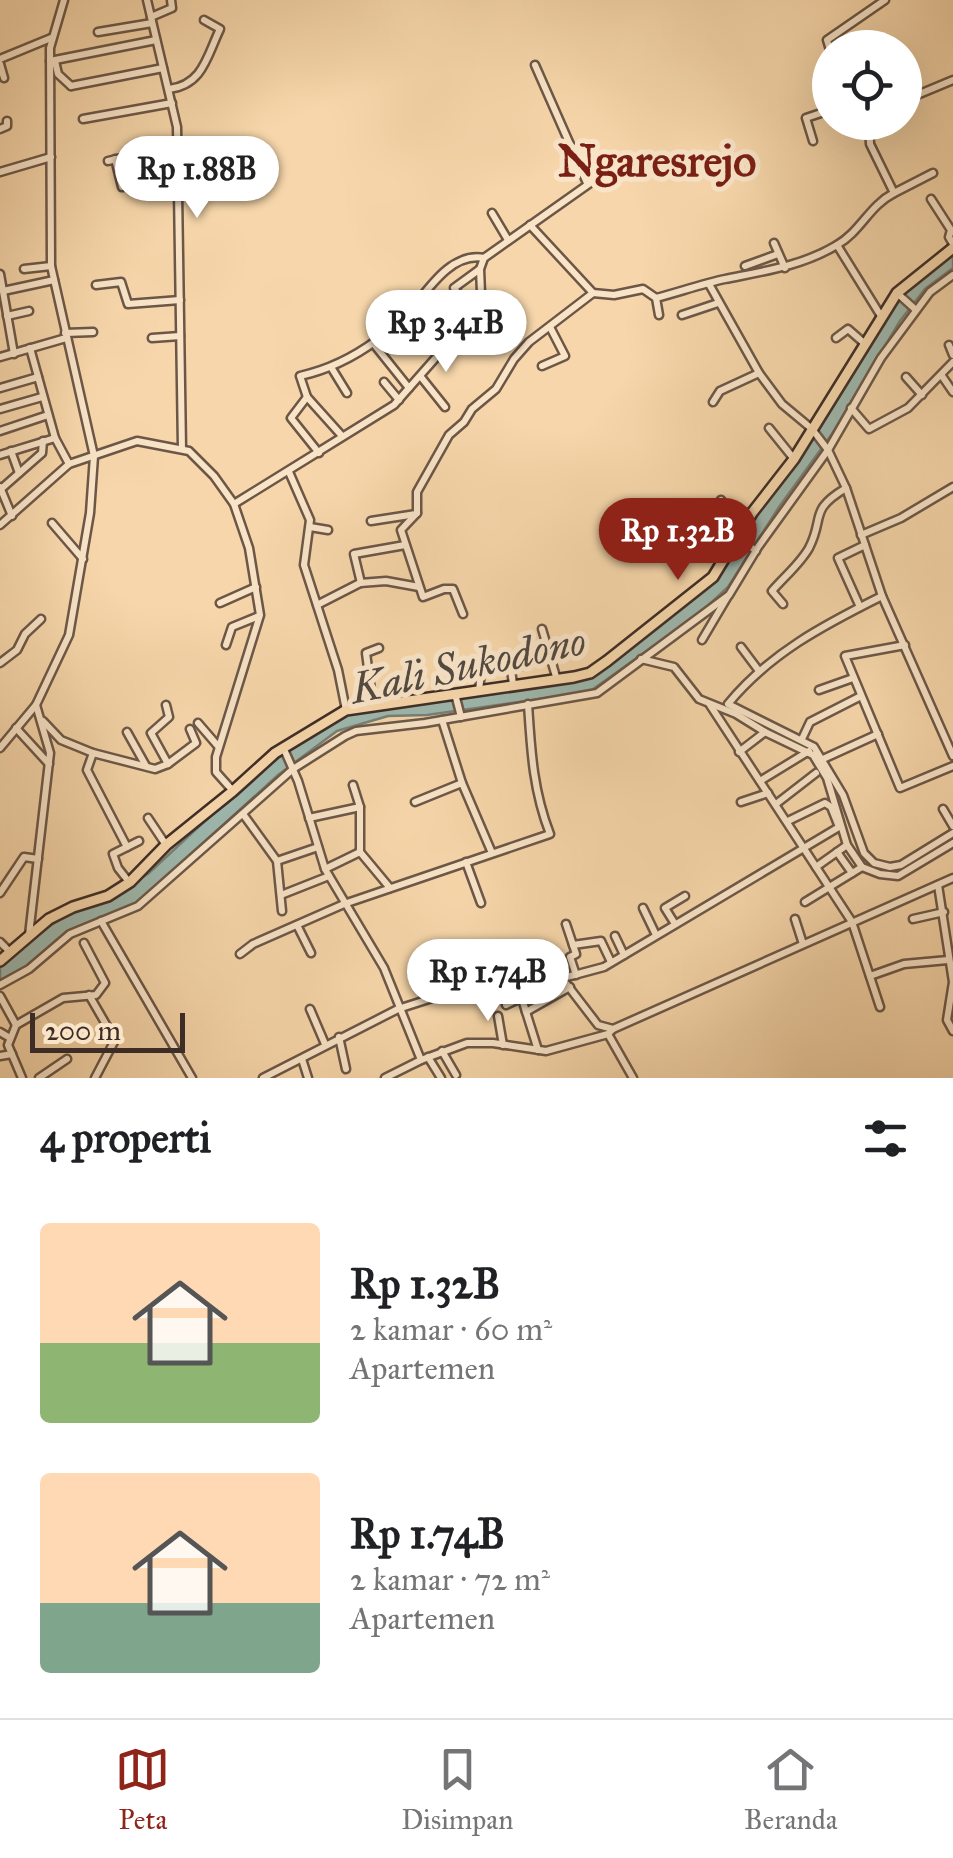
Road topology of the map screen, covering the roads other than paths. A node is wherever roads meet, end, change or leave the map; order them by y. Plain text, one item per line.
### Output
1 (64, 0) edge
2 (148, 0) edge
3 (171, 0) edge
4 (885, 0) edge
5 (152, 20) junction
6 (204, 20) dead end
7 (842, 30) edge
8 (98, 32) dead end
9 (50, 38) junction
10 (156, 40) junction
11 (53, 61) junction
12 (0, 62) edge
13 (535, 65) dead end
14 (163, 68) junction
15 (4, 78) dead end
16 (953, 80) edge
17 (169, 90) junction
18 (922, 93) edge
19 (172, 102) junction
20 (812, 116) edge
21 (83, 119) dead end
22 (7, 120) dead end
23 (0, 129) edge
24 (869, 140) edge
25 (812, 141) dead end
26 (173, 146) junction
27 (144, 152) junction
28 (51, 158) junction
29 (0, 172) edge
30 (933, 173) dead end
31 (175, 181) junction
32 (149, 184) junction
33 (894, 192) junction
34 (931, 199) dead end
35 (492, 213) dead end
36 (530, 225) junction
37 (508, 240) junction
38 (774, 243) dead end
39 (837, 246) junction
40 (953, 246) edge
41 (778, 254) junction
42 (484, 258) junction
43 (51, 266) junction
44 (745, 266) dead end
45 (785, 268) junction
46 (24, 269) dead end
47 (480, 269) junction
48 (0, 274) edge
49 (953, 275) edge
50 (54, 280) junction
51 (709, 284) junction
52 (96, 285) dead end
53 (3, 291) junction
54 (593, 294) junction
55 (898, 294) junction
56 (656, 298) junction
57 (180, 300) junction
58 (718, 303) junction
59 (468, 307) junction
60 (914, 309) junction
61 (28, 310) dead end
62 (659, 315) dead end
63 (682, 315) dead end
64 (8, 316) junction
65 (880, 316) junction
66 (550, 327) junction
67 (93, 332) dead end
68 (66, 335) junction
69 (180, 336) junction
70 (152, 338) dead end
71 (836, 338) dead end
72 (374, 343) junction
73 (864, 343) junction
74 (949, 345) dead end
75 (30, 348) junction
76 (14, 354) junction
77 (0, 358) edge
78 (953, 359) edge
79 (542, 366) dead end
80 (331, 367) junction
81 (759, 373) junction
82 (420, 376) junction
83 (942, 376) junction
84 (38, 377) junction
85 (906, 377) dead end
86 (384, 382) dead end
87 (0, 388) edge
88 (410, 388) junction
89 (953, 392) edge
90 (347, 393) dead end
91 (922, 395) junction
92 (42, 397) junction
93 (306, 397) junction
94 (399, 400) junction
95 (712, 402) dead end
96 (445, 407) dead end
97 (851, 408) junction
98 (0, 409) edge
99 (48, 415) junction
100 (770, 428) dead end
101 (0, 430) edge
102 (812, 430) junction
103 (342, 436) junction
104 (55, 438) junction
105 (43, 441) junction
106 (182, 448) junction
107 (828, 448) junction
108 (12, 451) junction
109 (319, 453) junction
110 (0, 455) edge
111 (94, 456) junction
112 (794, 459) junction
113 (69, 464) junction
114 (18, 472) junction
115 (289, 472) junction
116 (953, 487) edge
117 (0, 488) edge
118 (846, 488) junction
119 (721, 500) dead end
120 (237, 502) junction
121 (417, 513) junction
122 (12, 516) junction
123 (708, 518) dead end
124 (372, 521) dead end
125 (52, 523) dead end
126 (0, 524) edge
127 (310, 526) junction
128 (328, 530) dead end
129 (740, 535) junction
130 (861, 536) junction
131 (405, 545) junction
132 (865, 546) junction
133 (731, 550) junction
134 (755, 550) junction
135 (84, 560) junction
136 (361, 583) junction
137 (418, 586) junction
138 (256, 587) junction
139 (729, 595) junction
140 (882, 596) junction
141 (220, 602) dead end
142 (783, 604) dead end
143 (317, 605) junction
144 (860, 607) junction
145 (463, 614) dead end
146 (260, 615) junction
147 (41, 619) dead end
148 (542, 629) dead end
149 (702, 640) dead end
150 (226, 644) dead end
151 (905, 645) junction
152 (742, 647) dead end
153 (379, 648) dead end
154 (550, 655) junction
155 (643, 656) junction
156 (0, 663) edge
157 (481, 672) dead end
158 (758, 672) junction
159 (852, 678) junction
160 (557, 680) junction
161 (513, 684) junction
162 (479, 690) junction
163 (819, 690) dead end
164 (456, 695) junction
165 (861, 696) junction
166 (528, 704) junction
167 (710, 704) junction
168 (36, 705) junction
169 (166, 705) dead end
170 (373, 705) junction
171 (346, 710) junction
172 (460, 715) junction
173 (442, 720) junction
174 (43, 721) junction
175 (198, 723) dead end
176 (16, 728) junction
177 (190, 729) dead end
178 (126, 732) dead end
179 (765, 732) junction
180 (878, 734) junction
181 (802, 739) junction
182 (63, 741) junction
183 (950, 741) edge
184 (218, 746) junction
185 (0, 748) edge
186 (283, 748) junction
187 (811, 749) junction
188 (739, 752) junction
189 (50, 753) junction
190 (93, 753) junction
191 (953, 756) edge
192 (824, 759) junction
193 (49, 764) junction
194 (168, 764) junction
195 (953, 766) edge
196 (292, 767) junction
197 (146, 768) junction
198 (816, 773) dead end
199 (760, 782) junction
200 (462, 783) junction
201 (353, 785) dead end
202 (233, 791) junction
203 (768, 793) junction
204 (415, 802) dead end
205 (741, 802) dead end
206 (776, 804) junction
207 (360, 807) junction
208 (943, 809) dead end
209 (243, 814) junction
210 (148, 818) dead end
211 (309, 818) junction
212 (788, 821) junction
213 (953, 830) edge
214 (139, 841) dead end
215 (953, 843) edge
216 (166, 845) junction
217 (847, 845) junction
218 (318, 846) junction
219 (803, 846) junction
220 (127, 847) junction
221 (360, 852) junction
222 (837, 852) junction
223 (492, 853) junction
224 (925, 856) junction
225 (38, 860) junction
226 (277, 861) junction
227 (466, 862) junction
228 (912, 864) junction
229 (862, 866) junction
230 (816, 867) junction
231 (327, 872) junction
232 (852, 873) junction
233 (953, 878) edge
234 (130, 882) junction
235 (938, 885) junction
236 (390, 888) junction
237 (829, 888) junction
238 (0, 894) edge
239 (280, 896) junction
240 (685, 896) dead end
241 (805, 902) dead end
242 (480, 903) dead end
243 (344, 904) junction
244 (643, 908) dead end
245 (282, 911) dead end
246 (944, 912) junction
247 (912, 919) dead end
248 (795, 920) dead end
249 (100, 921) junction
250 (852, 922) junction
251 (566, 924) dead end
252 (674, 924) junction
253 (297, 925) junction
254 (656, 935) junction
255 (29, 936) junction
256 (614, 936) dead end
257 (0, 942) edge
258 (84, 943) dead end
259 (950, 943) edge
260 (803, 944) junction
261 (573, 945) junction
262 (11, 953) junction
263 (311, 953) dead end
264 (240, 954) dead end
265 (624, 955) junction
266 (948, 960) junction
267 (0, 961) edge
268 (611, 962) junction
269 (516, 968) junction
270 (576, 975) junction
271 (870, 976) junction
272 (564, 978) junction
273 (0, 985) edge
274 (570, 987) junction
275 (533, 993) junction
276 (89, 995) junction
277 (0, 996) edge
278 (522, 998) junction
279 (506, 1005) dead end
280 (880, 1007) dead end
281 (398, 1008) junction
282 (310, 1009) dead end
283 (526, 1012) junction
284 (498, 1016) dead end
285 (16, 1025) junction
286 (953, 1030) edge
287 (0, 1032) edge
288 (611, 1032) junction
289 (339, 1037) junction
290 (10, 1038) junction
291 (325, 1044) junction
292 (504, 1044) junction
293 (538, 1050) junction
294 (442, 1051) junction
295 (12, 1054) junction
296 (0, 1056) edge
297 (67, 1058) dead end
298 (302, 1059) junction
299 (424, 1059) junction
300 (346, 1069) dead end
301 (456, 1075) dead end
302 (390, 1077) edge
303 (22, 1078) edge
304 (39, 1078) edge
305 (95, 1078) edge
306 (192, 1078) edge
307 (263, 1078) edge
308 (308, 1078) edge
309 (440, 1078) edge
310 (633, 1078) edge

1 - 9 street
2 - 5 street
3 - 5 street
4 - 7 street
5 - 8 street
5 - 10 street
6 - 17 street
9 - 11 street
9 - 12 street
10 - 11 street
10 - 14 street
11 - 14 street
11 - 28 street
12 - 15 street
13 - 36 street
14 - 17 street
16 - 18 street
17 - 19 street
19 - 21 street
19 - 26 street
20 - 25 street
22 - 23 street
24 - 33 street
26 - 27 street
26 - 31 street
27 - 32 street
27 - 32 street
28 - 29 street
28 - 43 street
30 - 33 street
31 - 32 street
31 - 57 street
33 - 39 street
34 - 40 street
35 - 37 street
36 - 37 street
36 - 54 street
37 - 42 street
38 - 41 street
39 - 45 street
39 - 65 street
40 - 55 main road
41 - 44 street
41 - 45 street
42 - 47 street
42 - 72 street
43 - 46 street
43 - 50 street
45 - 51 street
47 - 59 street
47 - 59 street
48 - 53 street
49 - 60 street
50 - 53 street
50 - 68 street
51 - 56 street
51 - 58 street
52 - 57 street
53 - 64 street
54 - 56 street
54 - 66 street
55 - 60 street
55 - 65 main road
56 - 62 street
57 - 69 street
58 - 63 street
58 - 81 street
59 - 82 street
60 - 97 street
61 - 64 street
64 - 76 street
65 - 73 main road
66 - 79 street
66 - 121 street
67 - 68 street
68 - 75 street
68 - 111 street
69 - 70 street
69 - 106 street
71 - 73 street
72 - 80 street
72 - 88 street
73 - 102 main road
74 - 78 street
75 - 76 street
75 - 84 street
76 - 77 street
78 - 83 street
80 - 90 street
80 - 93 street
81 - 95 street
81 - 102 street
82 - 88 street
82 - 96 street
83 - 89 street
83 - 91 street
84 - 87 street
84 - 92 street
85 - 91 street
86 - 94 street
88 - 94 street
91 - 97 street
92 - 98 street
92 - 99 street
93 - 103 street
93 - 109 street
94 - 103 street
97 - 107 street
99 - 101 street
99 - 104 street
100 - 112 street
102 - 107 street
102 - 112 main road
103 - 109 street
104 - 105 street
104 - 113 street
105 - 108 street
105 - 114 street
106 - 111 street
106 - 120 street
107 - 118 street
107 - 134 street
108 - 110 street
108 - 114 street
109 - 115 street
111 - 113 street
111 - 135 street
112 - 129 main road
113 - 122 street
114 - 117 street
115 - 120 street
115 - 127 street
116 - 130 street
117 - 122 street
118 - 130 street
118 - 142 street
119 - 129 street
120 - 138 street
121 - 124 street
121 - 131 street
122 - 126 street
123 - 133 street
125 - 135 street
127 - 128 street
127 - 143 street
129 - 133 main road
129 - 134 street
130 - 132 street
131 - 136 street
131 - 137 street
132 - 140 street
132 - 144 street
133 - 160 main road
134 - 139 street
135 - 168 street
136 - 137 street
136 - 143 street
137 - 145 street
138 - 141 street
138 - 146 street
139 - 149 street
139 - 155 street
140 - 144 street
140 - 151 street
143 - 171 street
144 - 158 street
146 - 150 street
146 - 184 street
147 - 156 street
148 - 154 street
151 - 159 street
151 - 183 street
152 - 158 street
153 - 170 street
154 - 160 street
154 - 161 street
155 - 166 street
155 - 167 street
157 - 162 street
158 - 181 street
159 - 163 street
159 - 165 street
160 - 161 main road
161 - 162 main road
162 - 164 main road
164 - 170 main road
164 - 172 street
165 - 180 street
165 - 181 street
166 - 172 street
166 - 223 street
167 - 179 street
167 - 188 street
168 - 174 street
168 - 176 street
169 - 194 street
170 - 171 main road
171 - 186 main road
172 - 173 street
173 - 196 street
173 - 200 street
174 - 182 street
174 - 189 street
175 - 184 street
176 - 185 street
176 - 193 street
177 - 194 street
178 - 197 street
179 - 187 street
179 - 188 street
180 - 192 street
180 - 195 street
181 - 187 street
182 - 189 street
182 - 190 street
183 - 191 street
184 - 202 street
186 - 196 street
186 - 202 main road
187 - 192 street
187 - 199 street
187 - 217 street
188 - 199 street
189 - 193 street
190 - 197 street
190 - 220 street
192 - 228 street
193 - 225 street
194 - 197 street
196 - 209 street
196 - 211 street
198 - 206 street
199 - 203 street
200 - 204 street
200 - 223 street
201 - 207 street
202 - 216 main road
203 - 205 street
203 - 206 street
206 - 212 street
207 - 211 street
207 - 221 street
208 - 213 street
209 - 226 street
209 - 249 street
210 - 216 street
211 - 218 street
212 - 219 street
212 - 219 street
213 - 224 street
214 - 220 street
215 - 224 street
216 - 234 main road
217 - 222 street
217 - 229 street
218 - 226 street
218 - 231 street
219 - 230 street
219 - 252 street
220 - 234 street
221 - 231 street
221 - 236 street
222 - 230 street
222 - 232 street
223 - 227 street
224 - 228 street
225 - 238 street
225 - 255 street
226 - 239 street
227 - 236 street
227 - 242 street
228 - 229 street
229 - 232 street
230 - 237 street
231 - 239 street
231 - 243 street
232 - 237 street
233 - 235 street
234 - 255 main road
235 - 246 street
235 - 250 street
236 - 243 street
237 - 241 street
237 - 250 street
239 - 245 street
240 - 252 street
243 - 253 street
243 - 281 street
244 - 254 street
246 - 247 street
246 - 259 street
248 - 260 street
249 - 273 street
249 - 306 street
250 - 260 street
250 - 271 street
251 - 261 street
252 - 254 street
253 - 263 street
253 - 264 street
254 - 265 street
255 - 262 main road
256 - 265 street
257 - 262 street
258 - 276 street
259 - 266 street
260 - 288 street
261 - 268 street
261 - 270 street
262 - 267 main road
265 - 268 street
266 - 271 street
266 - 286 street
268 - 270 street
269 - 272 street
269 - 275 street
269 - 281 street
270 - 272 street
271 - 280 street
272 - 274 street
272 - 275 street
274 - 283 street
274 - 288 street
275 - 278 street
276 - 285 street
276 - 305 street
277 - 285 street
278 - 279 street
278 - 283 street
281 - 289 street
281 - 299 street
282 - 291 street
283 - 293 street
284 - 292 street
285 - 290 street
287 - 290 street
288 - 293 street
288 - 310 street
289 - 291 street
289 - 300 street
290 - 295 street
291 - 298 street
292 - 293 street
292 - 294 street
294 - 299 street
294 - 301 street
295 - 296 street
295 - 303 street
297 - 304 street
298 - 307 street
298 - 308 street
299 - 302 street
299 - 309 street

